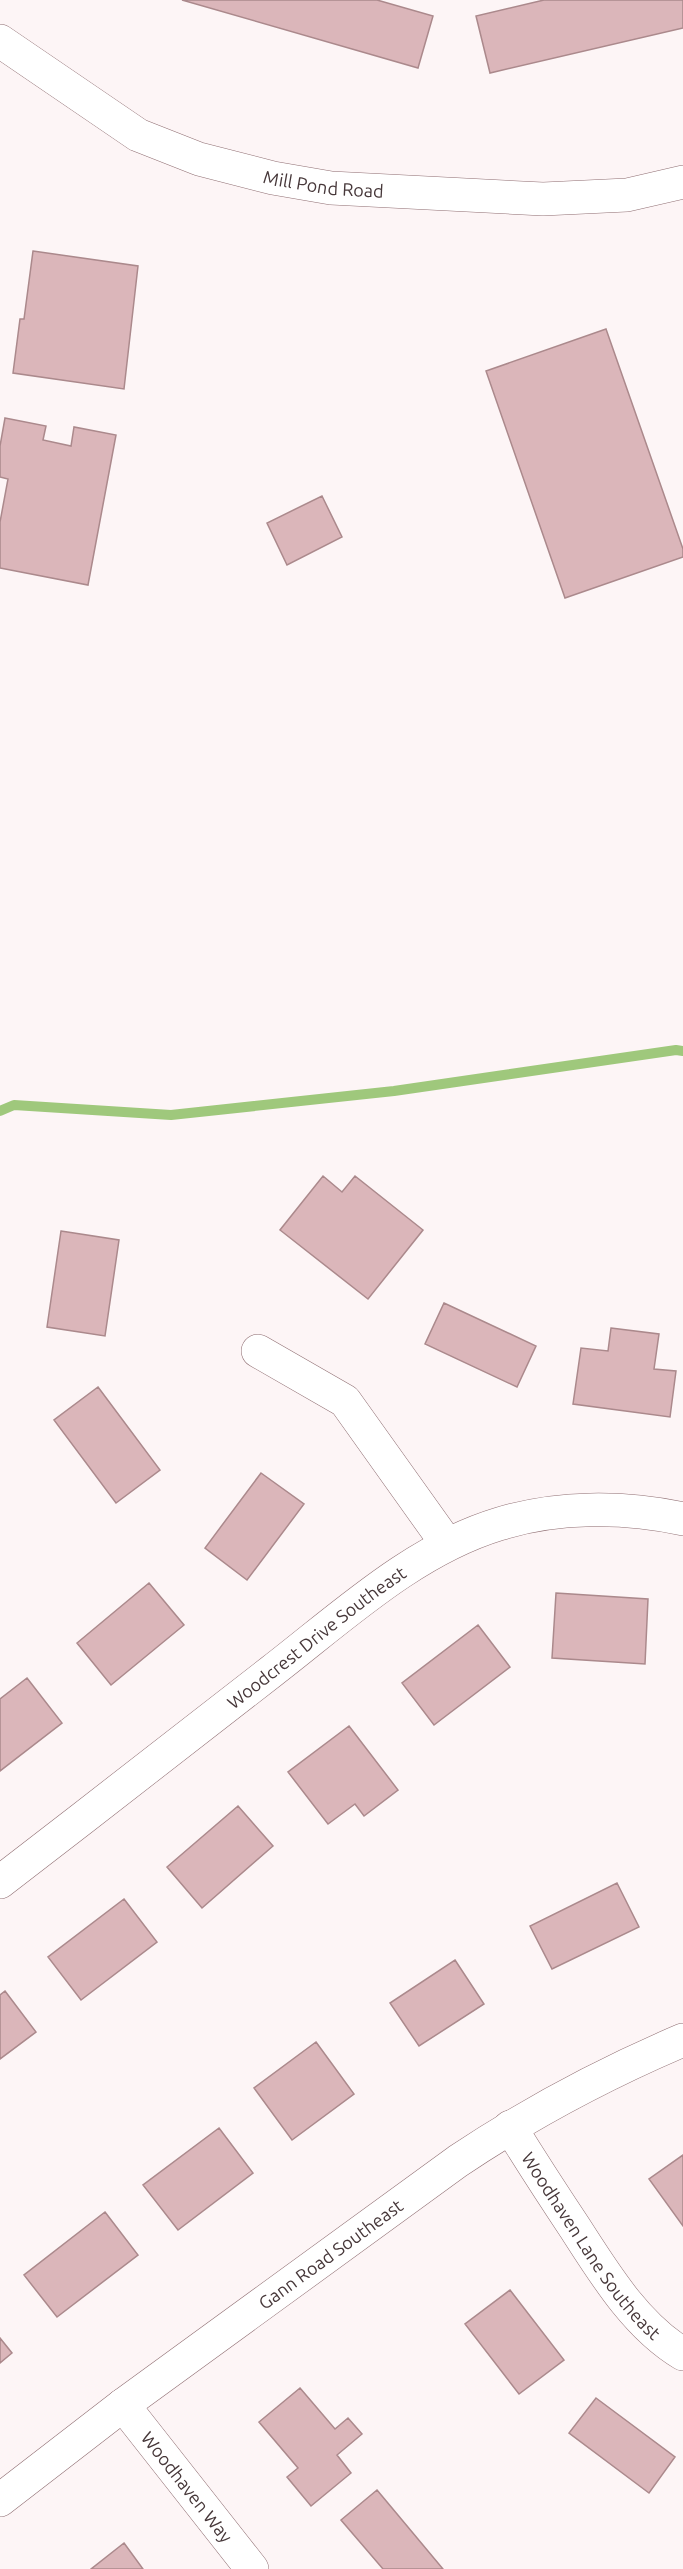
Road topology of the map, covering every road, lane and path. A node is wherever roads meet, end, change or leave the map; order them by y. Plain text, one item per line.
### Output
1 (0, 41) edge
2 (683, 182) edge
3 (258, 1352) dead end
4 (683, 1519) edge
5 (447, 1544) junction
6 (0, 1882) edge
7 (683, 2040) edge
8 (510, 2127) junction
9 (683, 2354) edge
10 (123, 2405) junction
11 (0, 2499) edge
12 (252, 2569) edge

1 - 2 street, Mill Pond Road
3 - 5 street
4 - 5 street, Woodcrest Drive Southeast
5 - 6 street, Woodcrest Drive Southeast
7 - 8 street, Gann Road Southeast
8 - 9 street, Woodhaven Lane Southeast
8 - 10 street, Gann Road Southeast
10 - 11 street, Gann Road Southeast
10 - 12 street, Woodhaven Way

